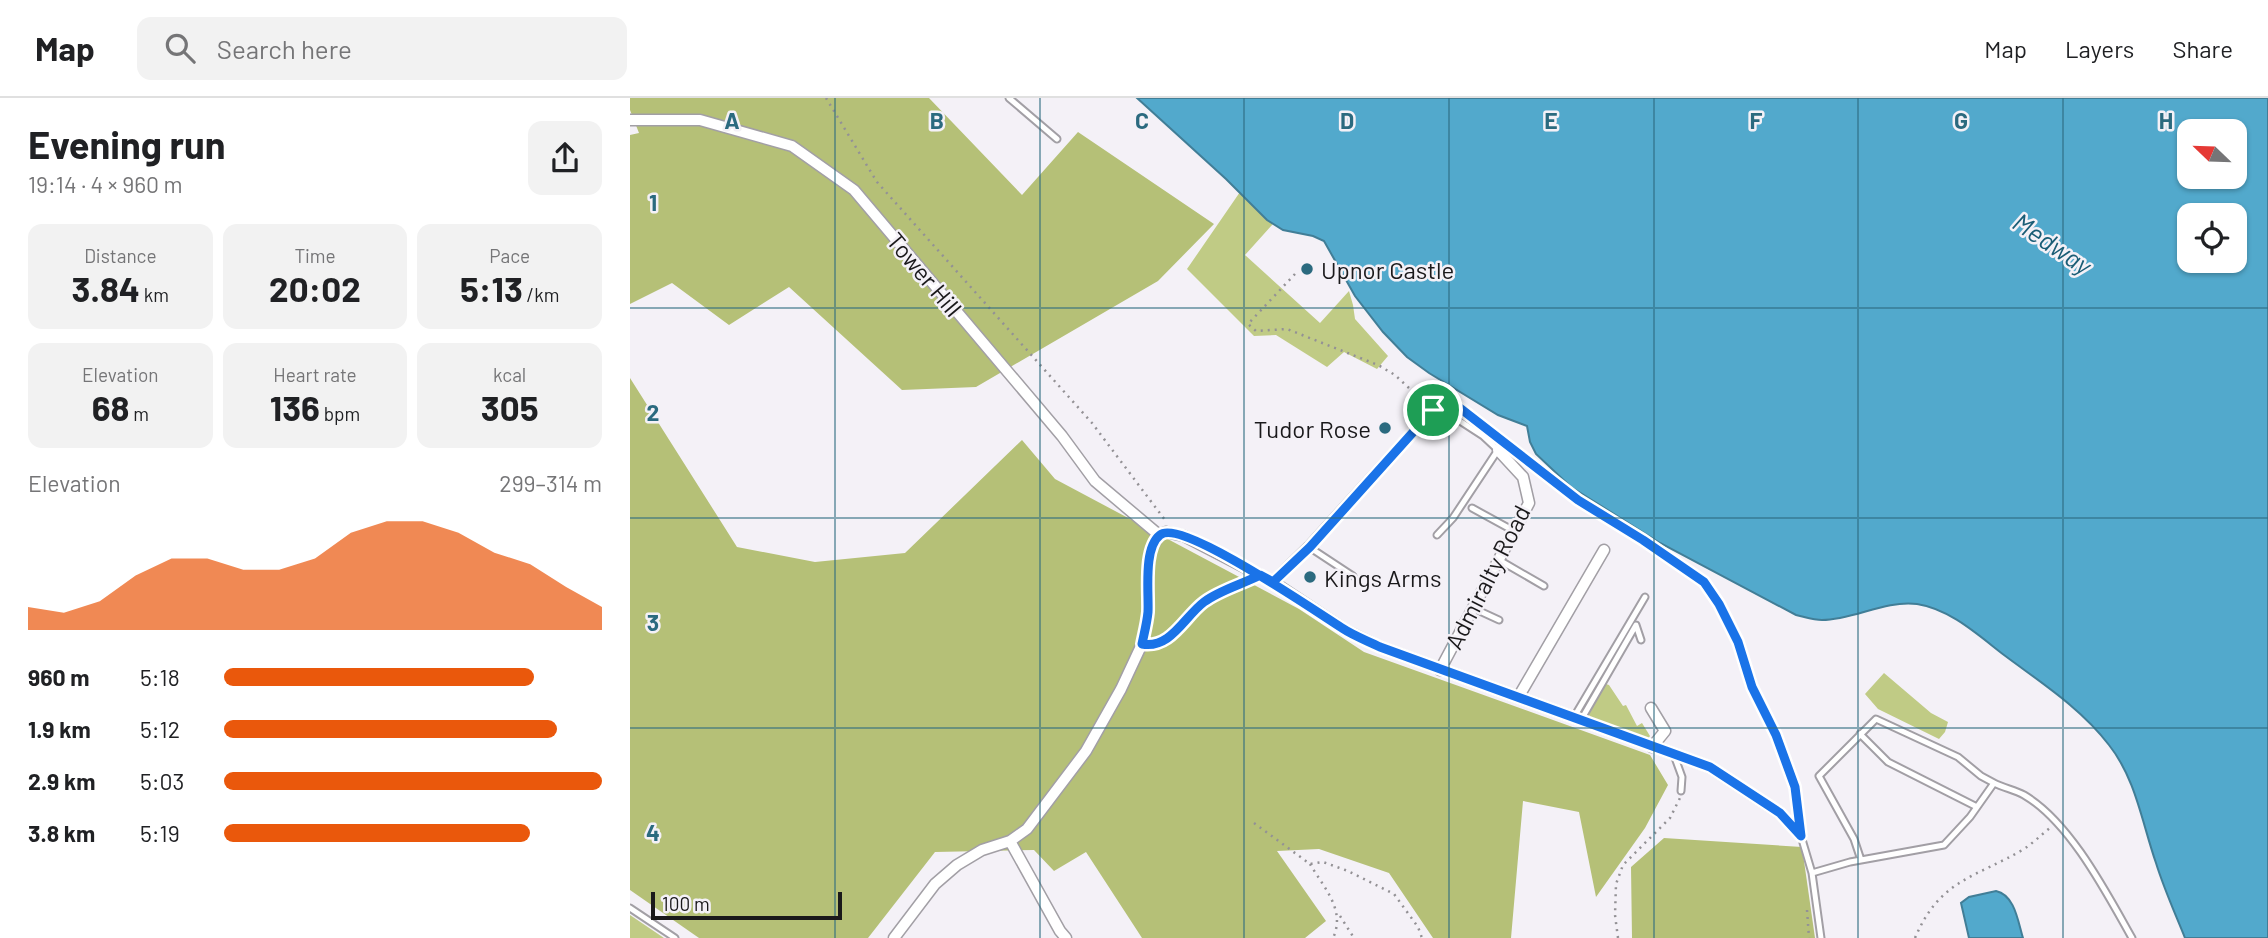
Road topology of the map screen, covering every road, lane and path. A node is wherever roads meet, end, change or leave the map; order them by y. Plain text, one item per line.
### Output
1 (826, 98) edge
2 (1009, 98) edge
3 (630, 120) edge
4 (1058, 139) dead end
5 (1295, 274) dead end
6 (1433, 410) junction
7 (1446, 412) dead end
8 (1479, 423) dead end
9 (1512, 449) dead end
10 (1498, 450) junction
11 (1472, 508) dead end
12 (1514, 531) junction
13 (1175, 533) junction
14 (1159, 535) junction
15 (1437, 535) dead end
16 (1310, 547) junction
17 (1604, 550) dead end
18 (1499, 560) junction
19 (1260, 575) junction
20 (1353, 576) dead end
21 (1273, 582) junction
22 (1544, 586) dead end
23 (1645, 597) dead end
24 (1205, 601) joint
25 (1473, 608) junction
26 (1499, 620) dead end
27 (1641, 639) dead end
28 (1142, 644) junction
29 (1440, 670) junction
30 (1519, 696) junction
31 (1651, 708) dead end
32 (1577, 719) junction
33 (1860, 734) junction
34 (1652, 747) junction
35 (1674, 755) junction
36 (1994, 783) junction
37 (1681, 792) joint
38 (1977, 807) junction
39 (2057, 822) junction
40 (1254, 824) dead end
41 (1801, 836) junction
42 (1010, 841) junction
43 (1861, 860) junction
44 (1310, 864) junction
45 (1812, 873) junction
46 (630, 908) edge
47 (1338, 913) junction
48 (675, 938) edge
49 (894, 938) edge
50 (1066, 938) edge
51 (1333, 938) edge
52 (1354, 938) edge
53 (1422, 938) edge
54 (1618, 938) edge
55 (1821, 938) edge
56 (1915, 938) edge
57 (2132, 938) edge

1 - 13 path
2 - 4 lane
3 - 14 street, Tower Hill
5 - 6 path
6 - 8 path
6 - 16 street
7 - 10 lane
9 - 41 path
10 - 12 street, Admiralty Road
10 - 15 lane
11 - 12 lane
12 - 18 street, Admiralty Road
13 - 14 street
13 - 19 street
14 - 28 street
16 - 20 lane
16 - 21 street
17 - 30 street
18 - 22 lane
18 - 25 street, Admiralty Road
19 - 21 street
19 - 24 path
21 - 29 street
23 - 32 lane
24 - 28 lane
25 - 26 lane
25 - 29 street, Admiralty Road
27 - 32 lane
28 - 42 street
29 - 30 street
30 - 32 street
31 - 34 street
32 - 34 street
33 - 36 lane
33 - 38 lane
33 - 43 lane
34 - 35 street
35 - 37 lane
35 - 41 street
36 - 38 lane
36 - 39 lane
37 - 54 path
38 - 43 lane
39 - 56 path
39 - 57 lane
40 - 44 path
41 - 45 lane
42 - 49 street
42 - 50 street
43 - 45 lane
44 - 47 path
44 - 53 path
45 - 55 lane
46 - 48 lane
47 - 51 path
47 - 52 path

